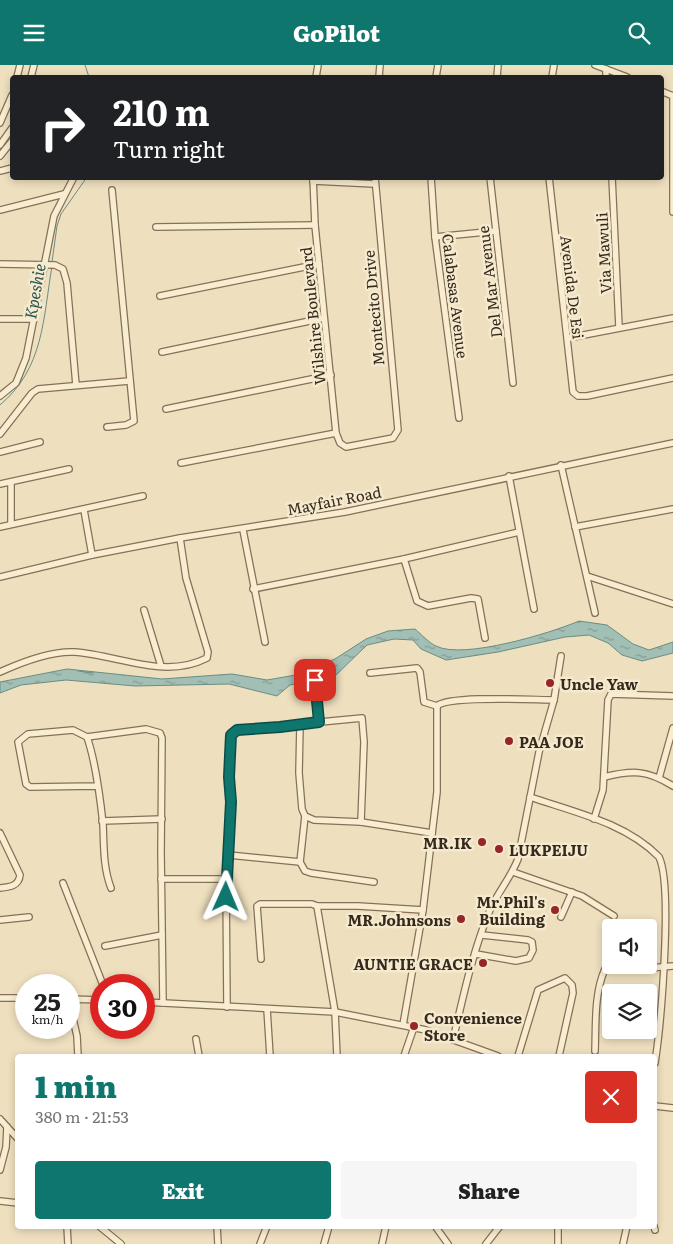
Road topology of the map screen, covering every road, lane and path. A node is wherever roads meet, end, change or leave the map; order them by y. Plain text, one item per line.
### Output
1 (595, 65) edge
2 (606, 69) junction
3 (606, 75) edge
4 (621, 75) edge
5 (673, 96) edge
6 (10, 100) edge
7 (0, 123) edge
8 (10, 131) edge
9 (10, 144) edge
10 (0, 145) edge
11 (0, 156) edge
12 (672, 157) edge
13 (72, 180) edge
14 (313, 180) edge
15 (344, 180) edge
16 (431, 180) edge
17 (490, 180) edge
18 (549, 180) edge
19 (612, 180) edge
20 (375, 181) edge
21 (112, 190) dead end
22 (64, 194) junction
23 (0, 211) edge
24 (673, 212) edge
25 (315, 225) junction
26 (156, 227) dead end
27 (496, 231) junction
28 (435, 237) junction
29 (0, 264) edge
30 (46, 264) junction
31 (319, 264) junction
32 (160, 296) dead end
33 (673, 317) edge
34 (324, 318) junction
35 (0, 319) edge
36 (34, 319) junction
37 (619, 327) junction
38 (568, 338) junction
39 (162, 352) dead end
40 (331, 375) junction
41 (673, 378) edge
42 (129, 381) junction
43 (513, 383) dead end
44 (76, 385) junction
45 (0, 396) edge
46 (166, 409) dead end
47 (459, 418) dead end
48 (107, 427) dead end
49 (336, 433) junction
50 (0, 434) edge
51 (40, 441) dead end
52 (673, 443) edge
53 (0, 452) edge
54 (181, 463) dead end
55 (561, 465) junction
56 (69, 469) dead end
57 (509, 476) junction
58 (10, 482) junction
59 (0, 484) edge
60 (143, 496) dead end
61 (673, 509) edge
62 (84, 510) junction
63 (11, 525) junction
64 (0, 527) edge
65 (575, 527) junction
66 (243, 530) junction
67 (519, 532) junction
68 (180, 538) junction
69 (92, 555) junction
70 (404, 559) junction
71 (587, 576) junction
72 (0, 577) edge
73 (253, 589) junction
74 (673, 604) edge
75 (534, 609) dead end
76 (144, 610) dead end
77 (595, 613) dead end
78 (485, 638) dead end
79 (265, 642) dead end
80 (561, 656) dead end
81 (160, 666) junction
82 (0, 672) edge
83 (370, 673) dead end
84 (315, 680) dead end
85 (673, 696) edge
86 (554, 700) junction
87 (437, 706) junction
88 (319, 722) junction
89 (300, 724) junction
90 (673, 729) edge
91 (88, 737) junction
92 (604, 777) junction
93 (659, 778) junction
94 (97, 786) junction
95 (673, 786) edge
96 (530, 797) junction
97 (305, 816) junction
98 (162, 819) junction
99 (594, 819) junction
100 (314, 820) junction
101 (102, 821) junction
102 (361, 822) junction
103 (305, 827) junction
104 (0, 833) edge
105 (432, 833) junction
106 (228, 855) junction
107 (300, 862) junction
108 (513, 872) junction
109 (161, 879) junction
110 (226, 879) junction
111 (374, 882) dead end
112 (63, 883) dead end
113 (0, 888) edge
114 (111, 888) dead end
115 (572, 892) junction
116 (317, 906) junction
117 (423, 910) junction
118 (614, 916) dead end
119 (28, 917) dead end
120 (561, 917) dead end
121 (0, 920) edge
122 (162, 935) junction
123 (482, 935) junction
124 (105, 946) dead end
125 (476, 954) junction
126 (261, 959) dead end
127 (671, 966) edge
128 (99, 974) edge
129 (0, 998) edge
130 (15, 998) edge
131 (155, 1003) edge
132 (163, 1003) junction
133 (227, 1007) junction
134 (266, 1009) junction
135 (335, 1012) junction
136 (403, 1025) junction
137 (414, 1027) junction
138 (77, 1039) edge
139 (196, 1039) dead end
140 (453, 1040) junction
141 (595, 1051) dead end
142 (78, 1054) edge
143 (199, 1054) edge
144 (270, 1054) edge
145 (337, 1054) edge
146 (405, 1054) edge
147 (492, 1054) edge
148 (519, 1054) edge
149 (559, 1054) edge
150 (656, 1054) edge
151 (657, 1106) edge
152 (673, 1109) edge
153 (0, 1119) edge
154 (7, 1127) junction
155 (15, 1136) edge
156 (0, 1170) edge
157 (0, 1201) edge
158 (15, 1203) edge
159 (67, 1229) edge
160 (103, 1229) edge
161 (217, 1229) edge
162 (266, 1229) edge
163 (327, 1229) edge
164 (385, 1229) edge
165 (437, 1229) edge
166 (496, 1229) edge
167 (558, 1229) edge
168 (626, 1229) edge
169 (68, 1244) edge
170 (121, 1244) edge
171 (218, 1244) edge
172 (260, 1244) edge
173 (324, 1244) edge
174 (382, 1244) edge
175 (448, 1244) edge
176 (486, 1244) edge
177 (558, 1244) edge
178 (623, 1244) edge

1 - 2 street
2 - 3 street
2 - 4 street
5 - 12 street
6 - 7 street
8 - 10 street
9 - 11 street
12 - 24 street
13 - 22 street
14 - 25 street, Wilshire Boulevard
15 - 20 street
16 - 28 street, Calabasas Avenue
17 - 27 street, Del Mar Avenue
18 - 38 street, Avenida De Esi
19 - 37 street, Via Mawuli
20 - 49 street, Montecito Drive
21 - 42 street
22 - 23 street
22 - 30 street
25 - 26 street
25 - 31 street, Wilshire Boulevard
27 - 28 street
27 - 43 street, Del Mar Avenue
28 - 47 street, Calabasas Avenue
29 - 30 street
30 - 36 street
30 - 44 street
31 - 32 street
31 - 34 street, Wilshire Boulevard
33 - 37 street
34 - 39 street
34 - 40 street, Wilshire Boulevard
35 - 36 street
36 - 45 street
37 - 38 street
38 - 41 street, Avenida De Esi
40 - 46 street
40 - 49 street, Wilshire Boulevard
42 - 44 street
42 - 48 street
44 - 50 street
49 - 54 street
51 - 53 street
52 - 55 street, Mayfair Road
55 - 57 street, Mayfair Road
55 - 65 street
56 - 58 street
57 - 66 street, Mayfair Road
57 - 67 street
58 - 59 street
58 - 63 street
60 - 62 street
61 - 65 street
62 - 63 street
62 - 69 street
63 - 64 street
65 - 71 street
66 - 68 street, Mayfair Road
66 - 73 street
67 - 70 street
67 - 75 street
68 - 69 street, Mayfair Road
68 - 81 street
69 - 72 street, Mayfair Road
70 - 73 street
70 - 78 street
71 - 74 street
71 - 77 street
73 - 79 street
76 - 81 street
80 - 86 street
81 - 82 street
83 - 87 street
84 - 88 street
85 - 92 street
86 - 87 street
86 - 96 street
87 - 105 street
88 - 89 street
88 - 102 street
89 - 97 street
89 - 106 street
90 - 93 street
91 - 94 street
91 - 94 street
91 - 98 street
92 - 93 street
92 - 99 street
93 - 95 street
94 - 101 street
96 - 99 street
96 - 108 street
97 - 100 street
97 - 103 street
98 - 101 street
98 - 109 street
99 - 127 street
100 - 102 street
100 - 103 street
101 - 114 street
102 - 105 street
103 - 107 street
104 - 113 street
105 - 117 street
106 - 107 street
106 - 110 street
107 - 111 street
108 - 115 street
108 - 123 street
109 - 110 street
109 - 122 street
110 - 133 street
112 - 128 street
115 - 118 street
115 - 120 street
116 - 117 street
116 - 126 street
116 - 135 street
117 - 136 street
119 - 121 street
122 - 124 street
122 - 132 street
123 - 125 street
123 - 125 street
125 - 140 street
127 - 141 street
127 - 150 street
129 - 130 street
131 - 132 street
132 - 133 street
133 - 134 street
134 - 135 street
134 - 144 street
135 - 136 street
135 - 145 street
136 - 137 street
137 - 140 street
137 - 146 street
138 - 142 street
139 - 143 street
140 - 147 street
148 - 149 street
151 - 152 street
153 - 154 street
154 - 155 street
154 - 156 street
157 - 158 street
159 - 169 street
160 - 170 street
161 - 171 street
162 - 172 street
163 - 173 street
164 - 174 street
165 - 175 street
166 - 176 street
167 - 177 street
168 - 178 street

